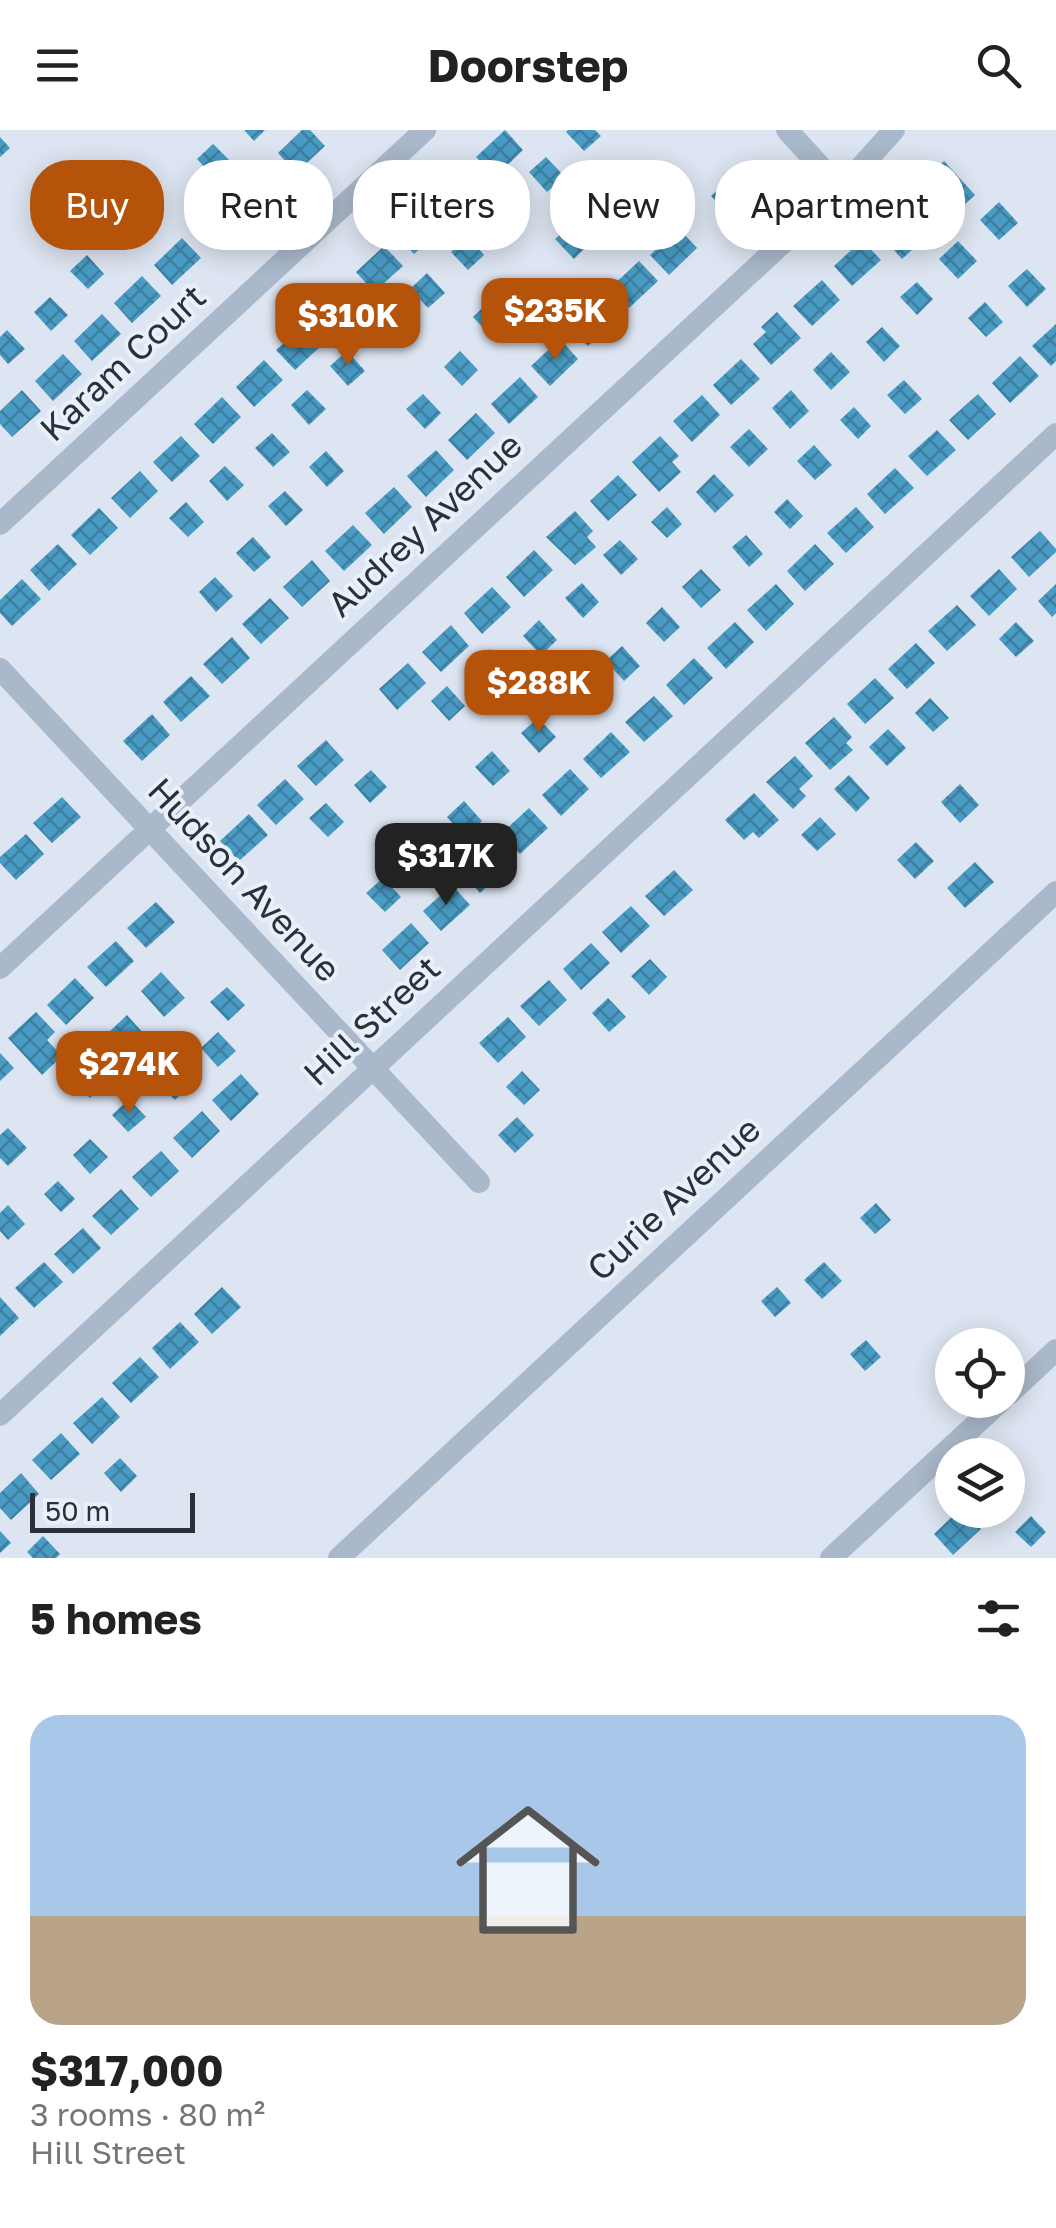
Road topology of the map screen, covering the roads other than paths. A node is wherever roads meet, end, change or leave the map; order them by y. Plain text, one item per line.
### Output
1 (424, 130) edge
2 (787, 130) edge
3 (894, 130) edge
4 (815, 160) edge
5 (867, 160) edge
6 (774, 250) edge
7 (1056, 434) edge
8 (0, 524) edge
9 (0, 669) edge
10 (148, 829) junction
11 (1056, 892) edge
12 (0, 968) edge
13 (372, 1069) junction
14 (479, 1182) dead end
15 (1056, 1350) edge
16 (1025, 1379) edge
17 (0, 1415) edge
18 (983, 1418) edge
19 (339, 1558) edge
20 (831, 1558) edge

1 - 8 street, Karam Court
2 - 4 street
3 - 5 street, Audrey Avenue
6 - 10 street, Audrey Avenue
7 - 13 street, Hill Street
9 - 10 street, Hudson Avenue
10 - 12 street, Audrey Avenue
10 - 13 street, Hudson Avenue
11 - 19 street, Curie Avenue
13 - 14 street, Hudson Avenue
13 - 17 street, Hill Street
15 - 16 street
18 - 20 street

